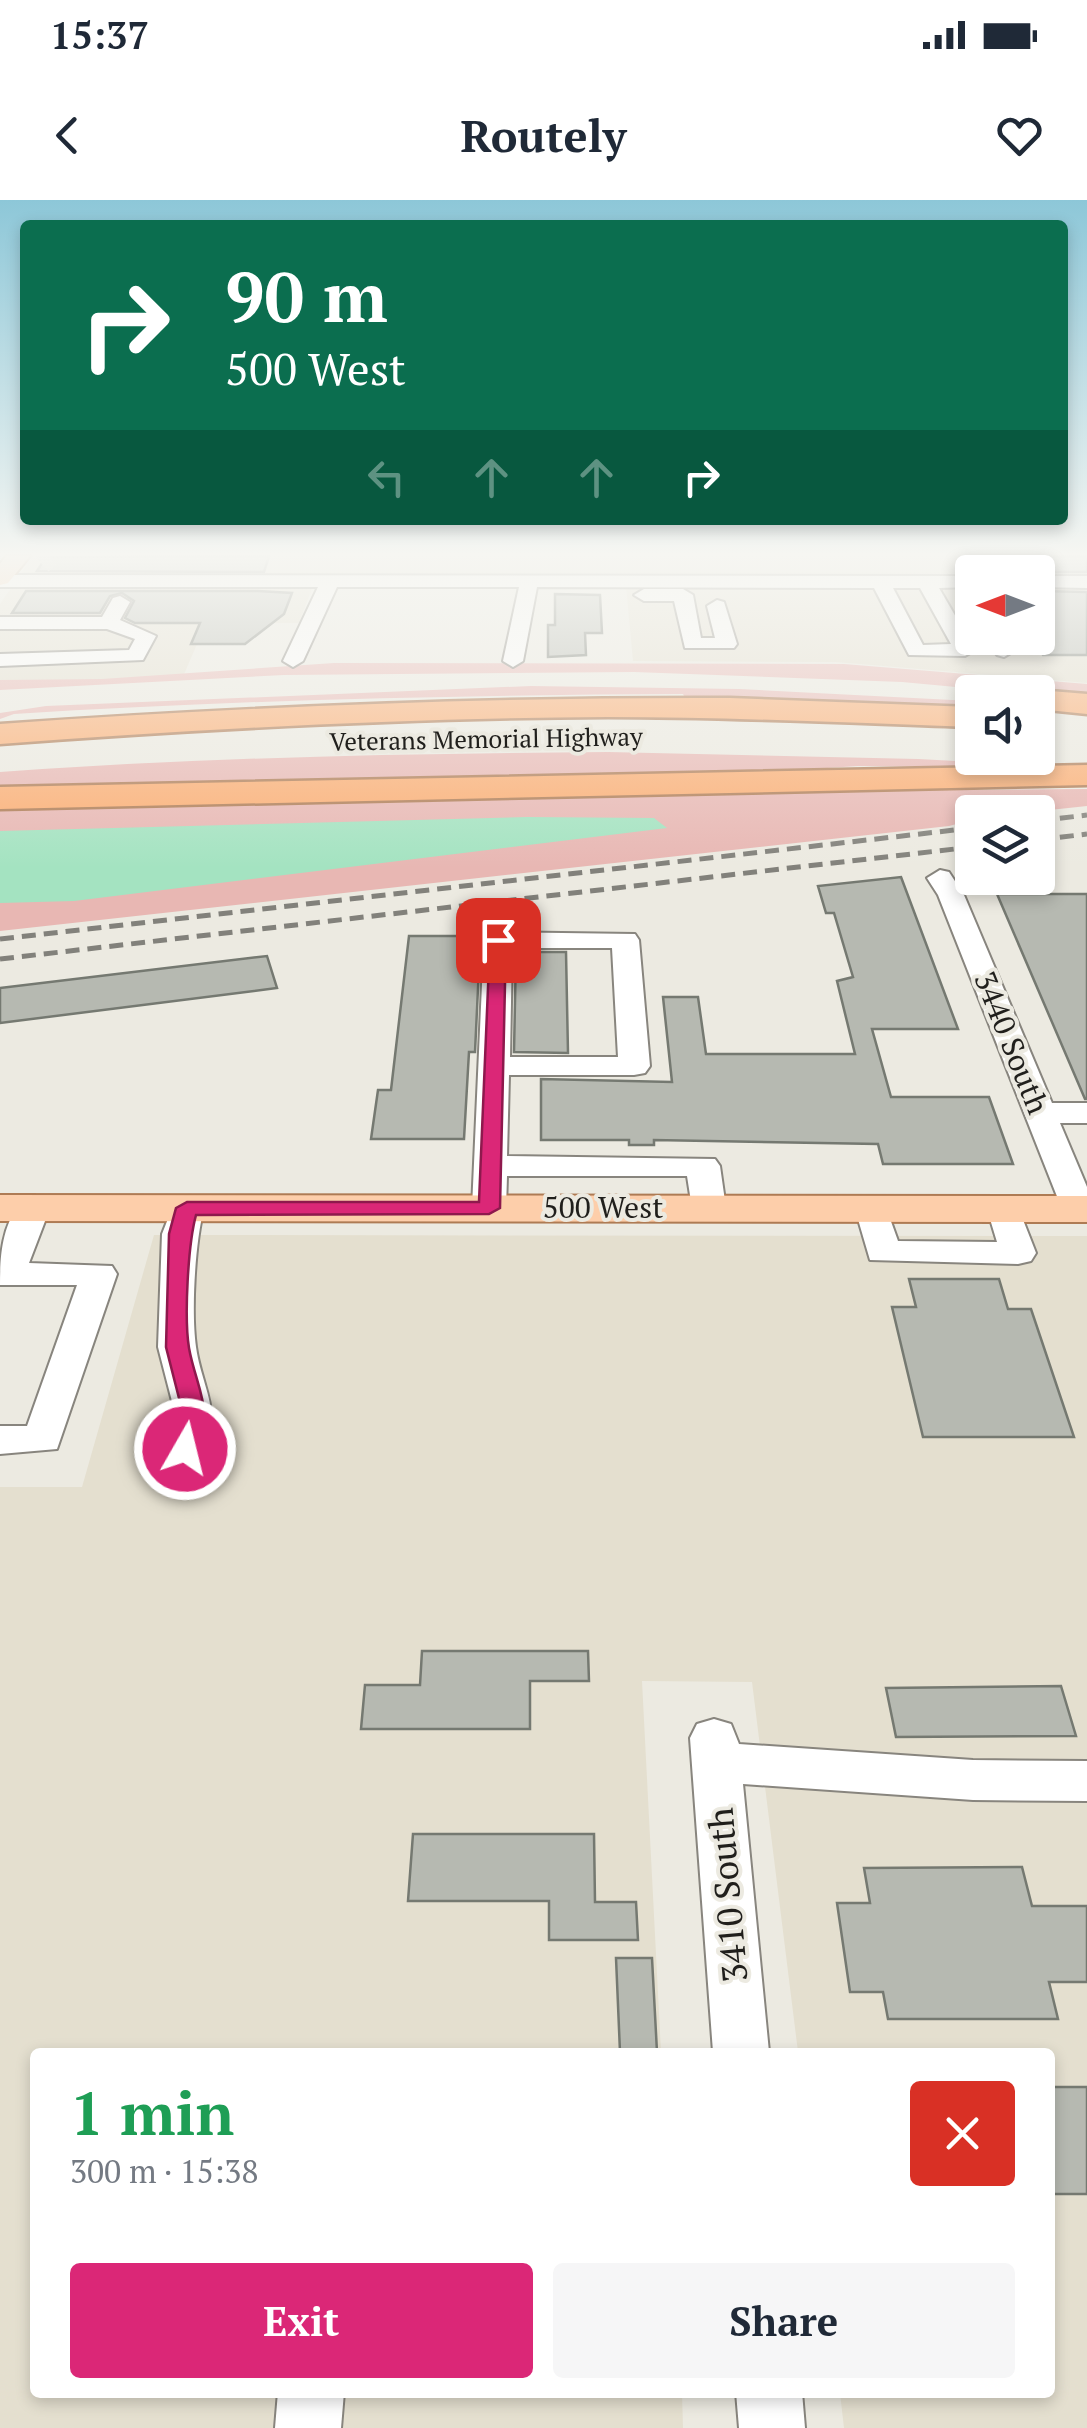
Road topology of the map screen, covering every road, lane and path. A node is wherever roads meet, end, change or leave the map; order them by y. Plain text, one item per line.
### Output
1 (384, 684) junction
2 (272, 685) dead end
3 (955, 695) edge
4 (1055, 701) edge
5 (1087, 704) edge
6 (0, 708) edge
7 (955, 717) edge
8 (1055, 723) edge
9 (1087, 724) edge
10 (0, 734) edge
11 (955, 745) edge
12 (1055, 751) edge
13 (1087, 752) edge
14 (0, 759) edge
15 (1087, 776) edge
16 (0, 800) edge
17 (940, 878) dead end
18 (492, 1066) junction
19 (1040, 1113) junction
20 (1087, 1113) edge
21 (490, 1187) junction
22 (17, 1208) edge
23 (187, 1208) junction
24 (1083, 1209) edge
25 (4, 1274) edge
26 (0, 1440) edge
27 (185, 1449) dead end
28 (1087, 1780) edge
29 (742, 2048) edge
30 (310, 2398) edge
31 (770, 2398) edge
32 (308, 2428) edge
33 (772, 2428) edge

1 - 2 highway
1 - 3 highway
1 - 6 highway
4 - 5 highway
7 - 10 highway, Veterans Memorial Highway
8 - 9 highway
11 - 14 highway, Veterans Memorial Highway
12 - 13 highway
15 - 16 highway
17 - 19 street, 3440 South
18 - 18 street
18 - 21 street
19 - 20 street
19 - 24 street, 3440 South
21 - 23 main road, 500 West
21 - 24 main road, 500 West
22 - 23 main road, 500 West
22 - 25 street
23 - 27 street
25 - 26 street
28 - 29 street, 3410 South
30 - 32 street
31 - 33 street

